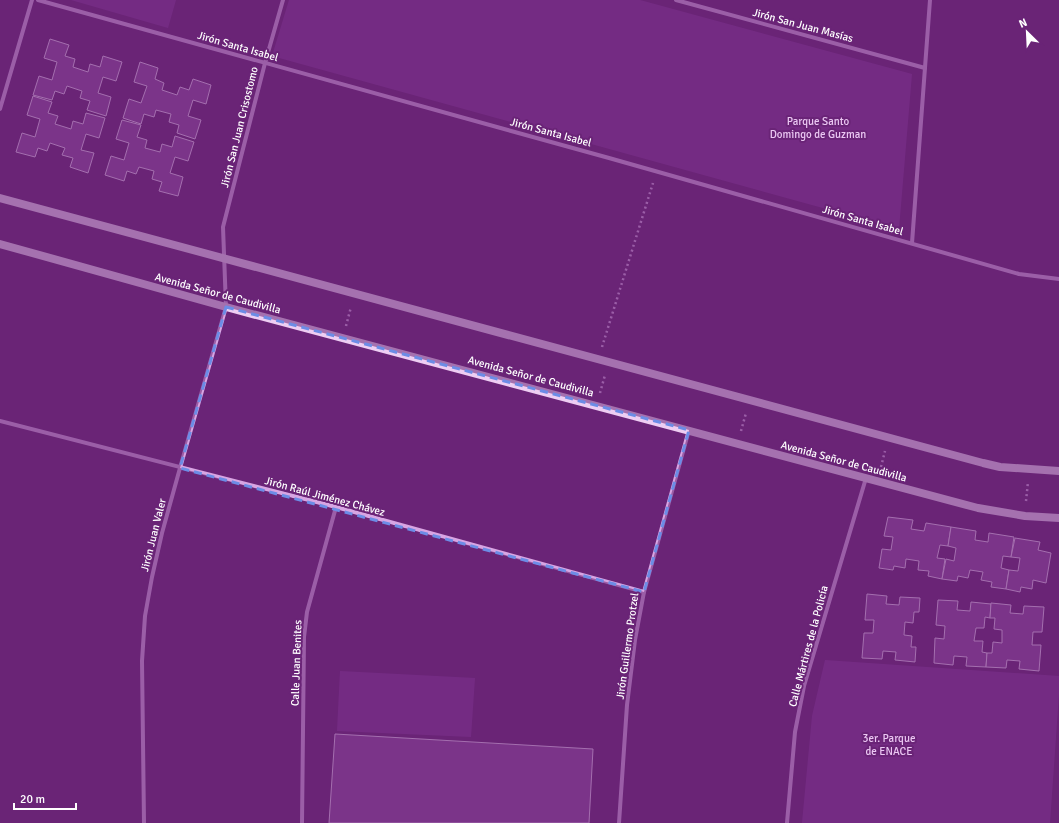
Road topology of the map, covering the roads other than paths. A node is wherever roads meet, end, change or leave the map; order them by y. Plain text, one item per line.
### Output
1 (32, 0) edge
2 (38, 0) edge
3 (283, 0) edge
4 (676, 0) edge
5 (930, 0) edge
6 (265, 63) junction
7 (925, 68) junction
8 (0, 109) edge
9 (0, 198) edge
10 (912, 243) junction
11 (0, 244) edge
12 (225, 259) junction
13 (1059, 278) edge
14 (226, 306) junction
15 (0, 421) edge
16 (689, 430) junction
17 (180, 468) junction
18 (1059, 471) edge
19 (866, 478) junction
20 (336, 508) junction
21 (1059, 518) edge
22 (644, 592) junction
23 (144, 823) edge
24 (302, 823) edge
25 (619, 823) edge
26 (787, 823) edge

1 - 8 street
2 - 6 street, Jirón Santa Isabel
3 - 6 street, Jirón San Juan Crisostomo
4 - 7 street, Jirón San Juan Masías
5 - 7 street
6 - 10 street, Jirón Santa Isabel
6 - 12 street, Jirón San Juan Crisostomo
7 - 10 street
9 - 12 main road
10 - 13 street, Jirón Santa Isabel
11 - 14 main road, Avenida Señor de Caudivilla
12 - 14 street, Jirón Juan Valer
12 - 18 main road
14 - 16 main road, Avenida Señor de Caudivilla
14 - 17 street, Jirón Juan Valer
15 - 17 street, Jirón Raúl Jiménez Chávez
16 - 19 main road, Avenida Señor de Caudivilla
16 - 22 street, Jirón Guillermo Protzel
17 - 20 street, Jirón Raúl Jiménez Chávez
17 - 23 street, Jirón Juan Valer
19 - 21 main road, Avenida Señor de Caudivilla
19 - 26 street, Calle Mártires de la Policía
20 - 22 street, Jirón Raúl Jiménez Chávez
20 - 24 street, Calle Juan Benites
22 - 25 street, Jirón Guillermo Protzel

